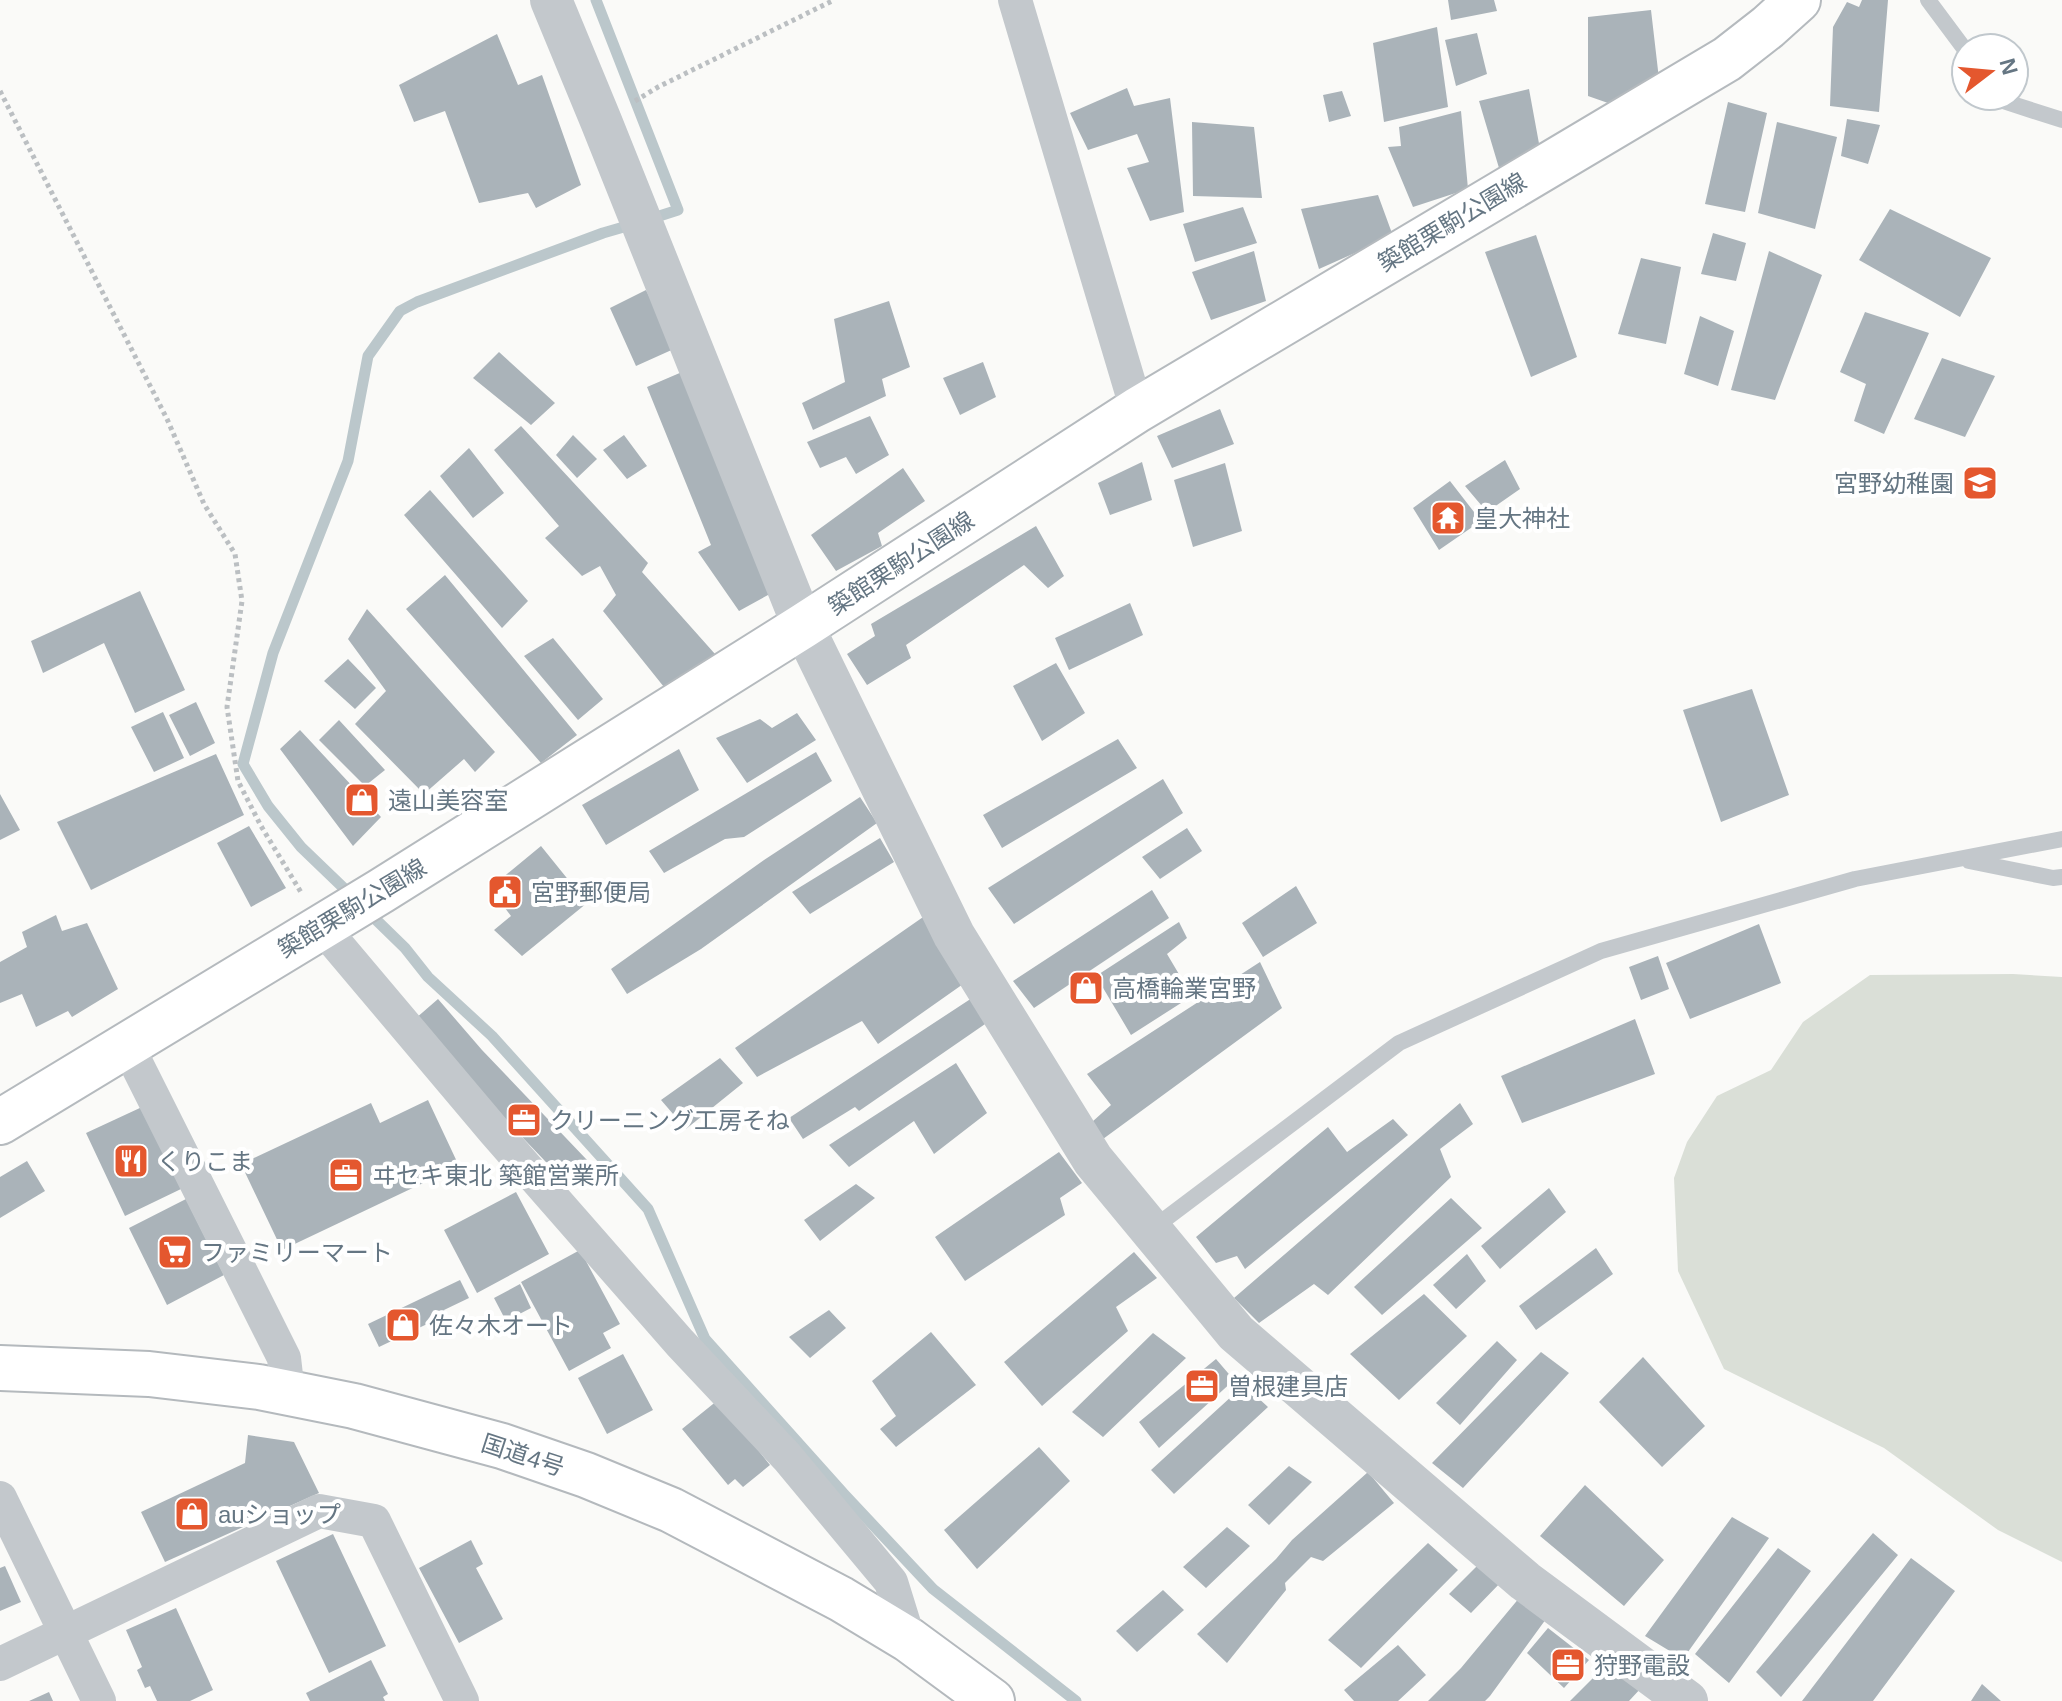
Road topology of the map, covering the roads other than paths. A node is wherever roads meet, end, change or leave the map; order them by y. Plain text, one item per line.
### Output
1 (551, 0) edge
2 (1015, 0) edge
3 (1798, 0) edge
4 (1928, 0) edge
5 (1952, 32) edge
6 (2030, 110) edge
7 (2062, 120) edge
8 (1137, 410) junction
9 (803, 626) junction
10 (2062, 839) edge
11 (1959, 859) junction
12 (2062, 877) edge
13 (330, 922) junction
14 (127, 1045) junction
15 (0, 1122) edge
16 (1150, 1230) junction
17 (0, 1368) edge
18 (288, 1393) junction
19 (0, 1498) edge
20 (66, 1632) junction
21 (909, 1640) junction
22 (0, 1664) edge
23 (99, 1701) edge
24 (462, 1701) edge
25 (992, 1701) edge
26 (1687, 1701) edge

1 - 9 street
2 - 8 street
3 - 8 main road, 築館栗駒公園線
4 - 5 lane
6 - 7 lane
8 - 9 main road, 築館栗駒公園線
9 - 13 main road, 築館栗駒公園線
9 - 16 street
10 - 11 lane
11 - 12 lane
11 - 16 lane
13 - 14 main road, 築館栗駒公園線
13 - 21 street
14 - 15 main road, 築館栗駒公園線
14 - 18 street
16 - 26 street
17 - 18 main road, 国道4号
18 - 21 main road, 国道4号
19 - 20 street
20 - 22 street
20 - 23 street
20 - 24 street
21 - 25 main road, 国道4号

